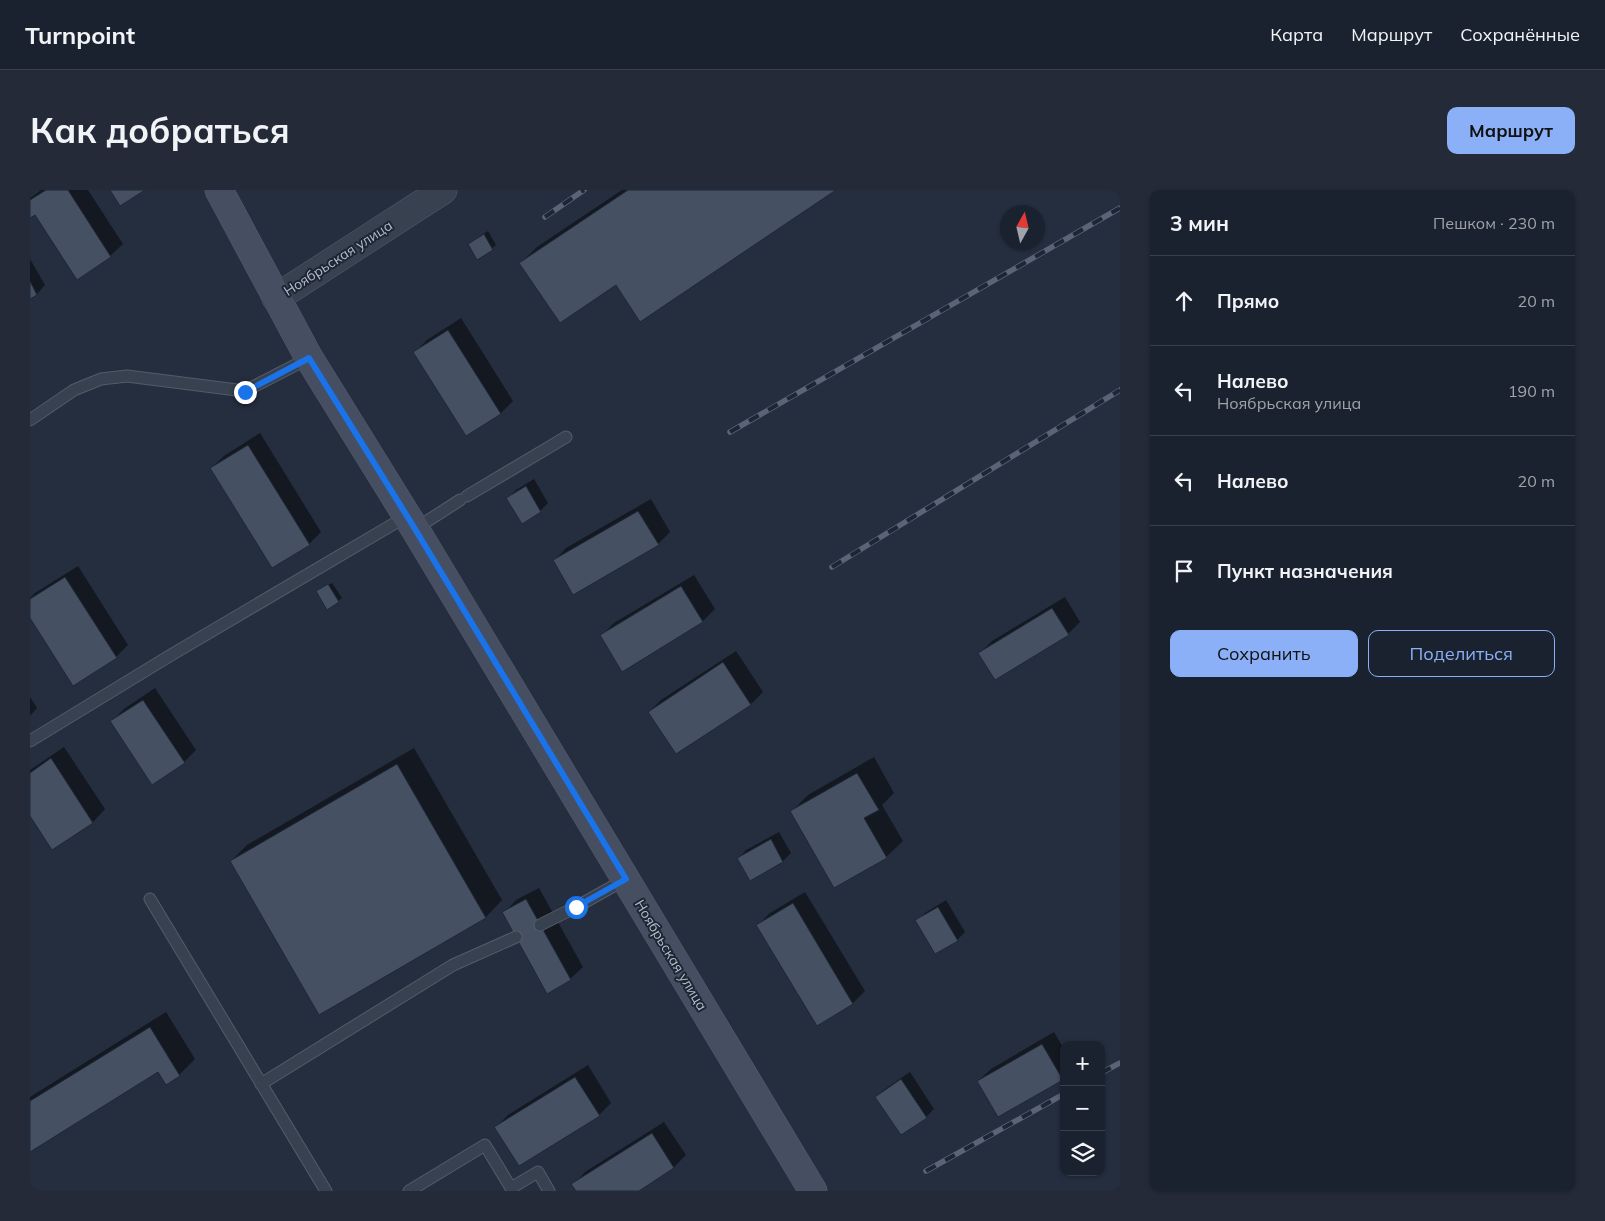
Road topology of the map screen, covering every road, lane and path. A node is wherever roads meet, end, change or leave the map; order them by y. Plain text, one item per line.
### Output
1 (219, 190) edge
2 (443, 190) edge
3 (276, 298) junction
4 (309, 358) junction
5 (30, 420) edge
6 (566, 437) dead end
7 (411, 523) junction
8 (30, 741) edge
9 (626, 879) junction
10 (150, 899) dead end
11 (540, 924) dead end
12 (516, 937) dead end
13 (261, 1084) junction
14 (416, 1189) edge
15 (326, 1191) edge
16 (549, 1191) edge
17 (813, 1191) edge

1 - 3 main road
2 - 3 street, Ноябрьская улица
3 - 4 main road, Ноябрьская улица
4 - 5 lane
4 - 7 main road, Ноябрьская улица
6 - 7 lane
7 - 8 lane
7 - 9 main road, Ноябрьская улица
9 - 11 lane
9 - 17 main road, Ноябрьская улица
10 - 13 lane
12 - 13 lane
13 - 15 lane
14 - 16 lane

